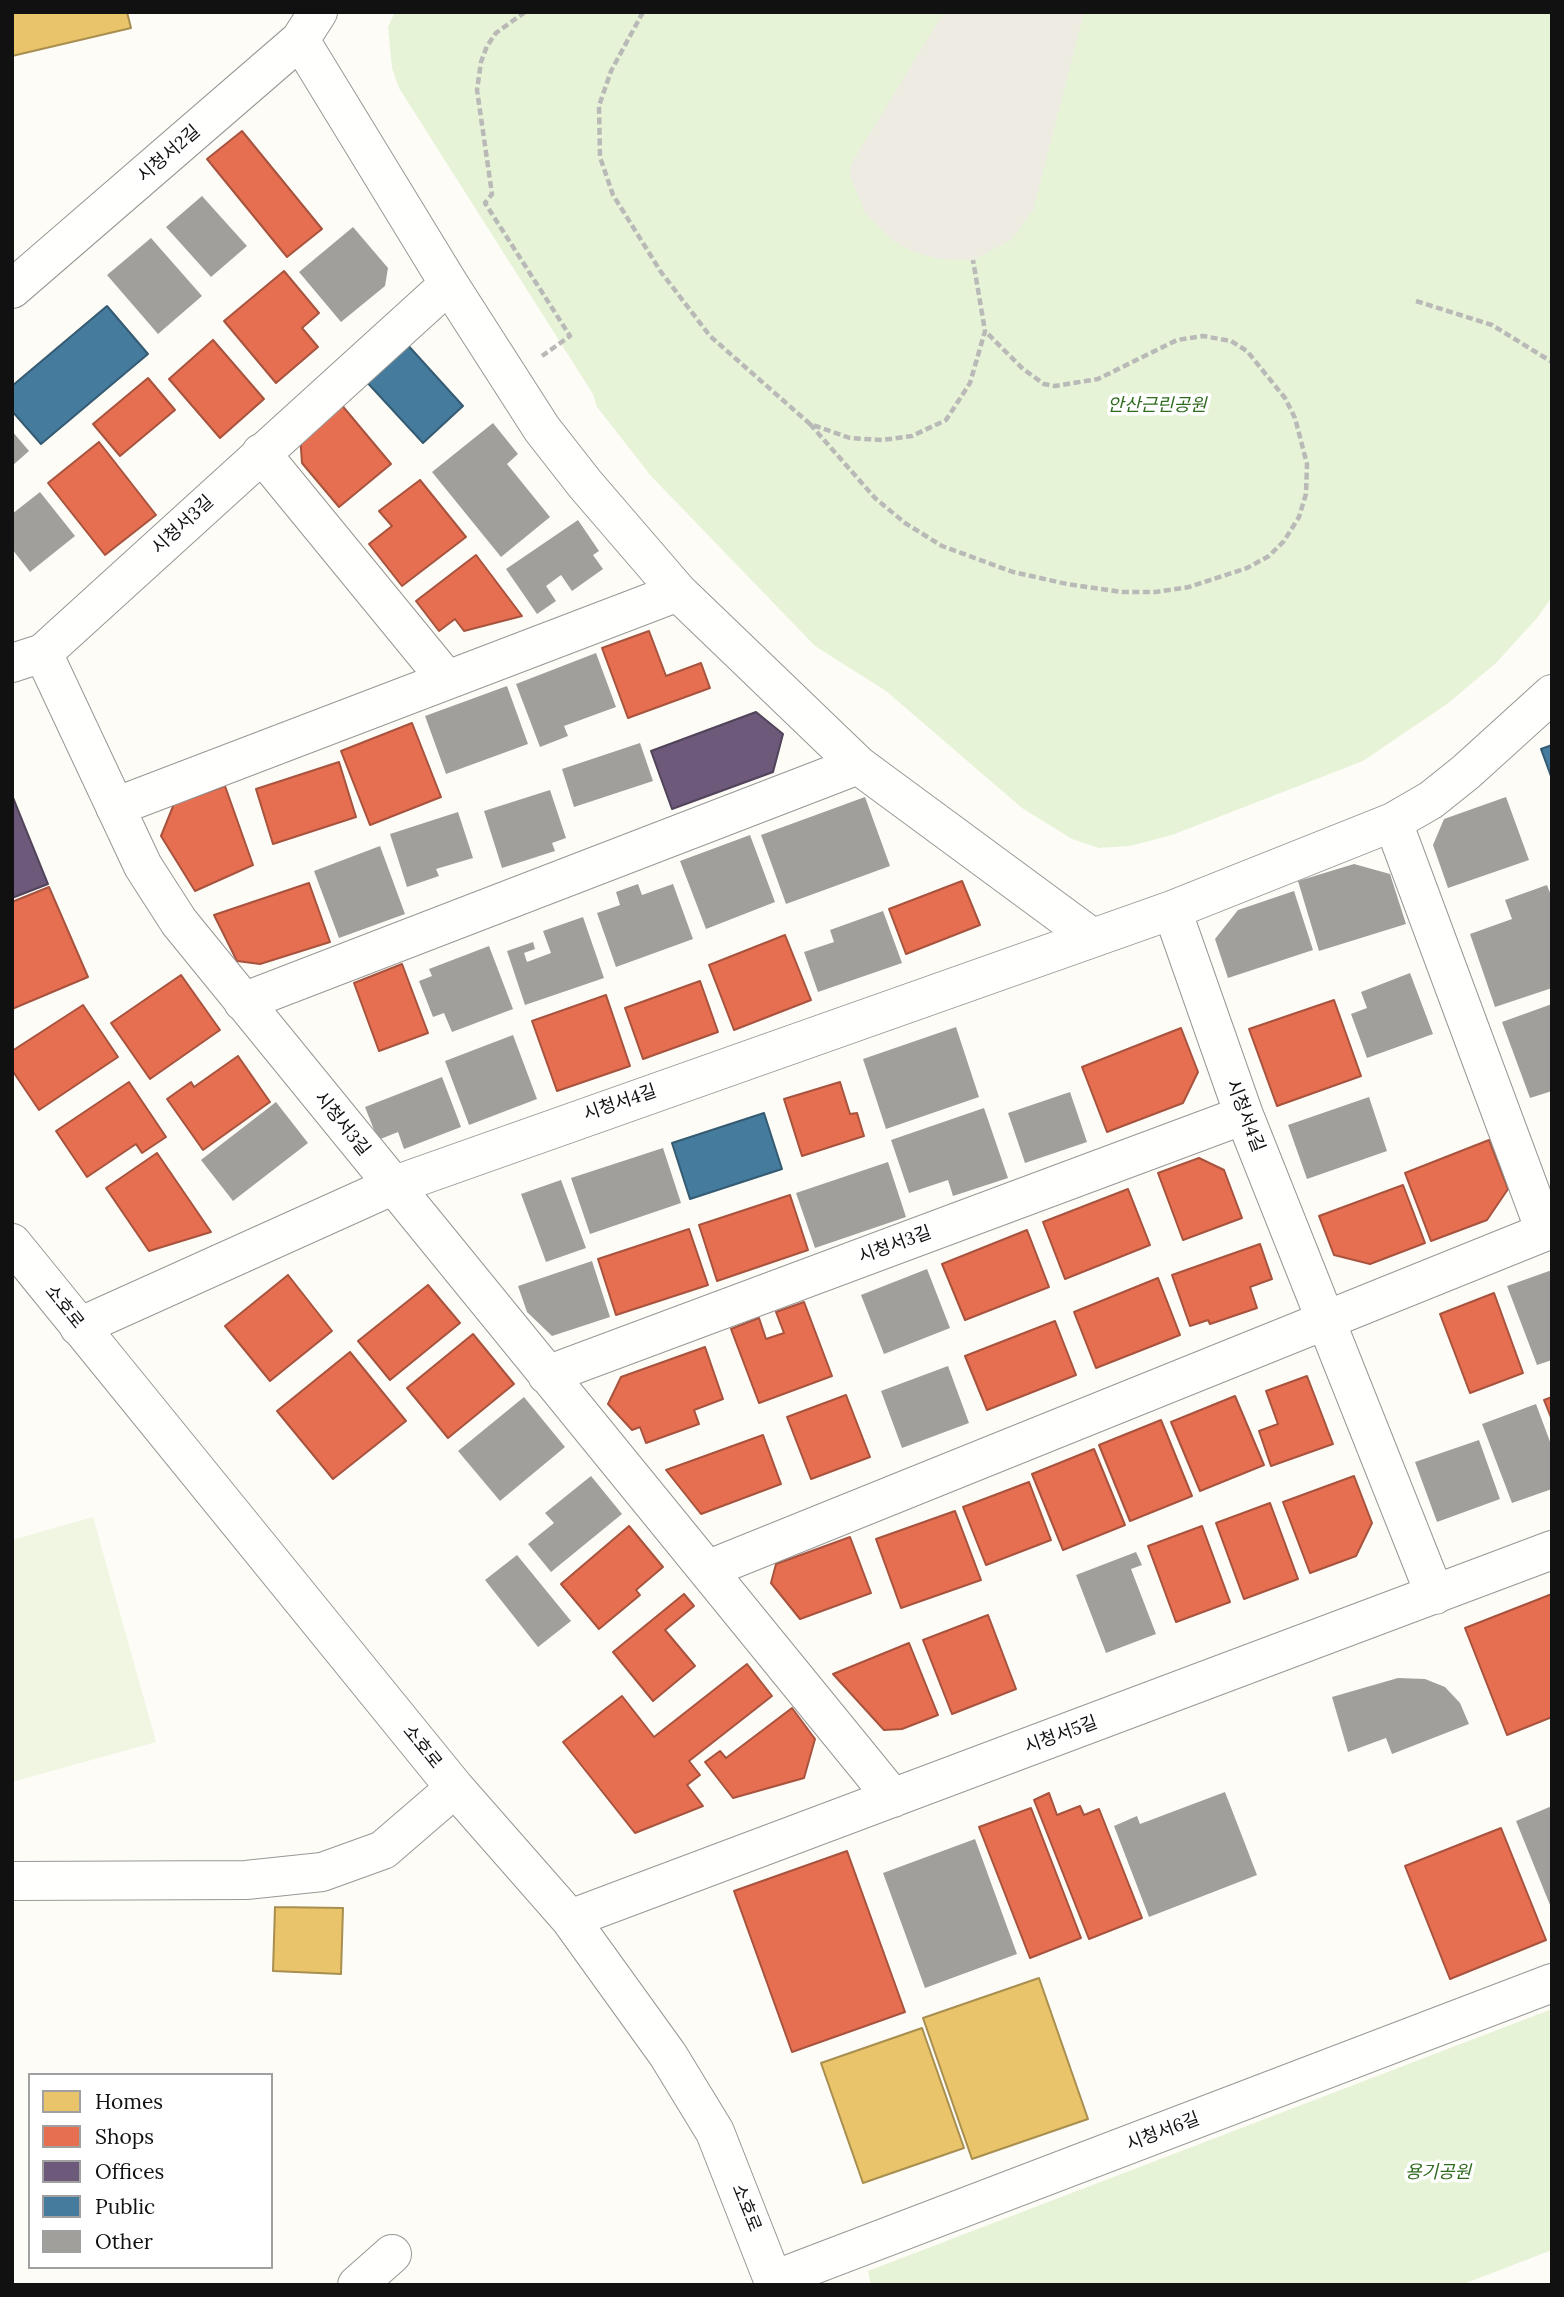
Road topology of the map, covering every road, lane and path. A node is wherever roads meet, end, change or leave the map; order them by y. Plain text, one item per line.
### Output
1 (525, 12) edge
2 (643, 12) edge
3 (309, 26) edge
4 (973, 260) dead end
5 (449, 284) junction
6 (12, 289) edge
7 (1416, 301) dead end
8 (985, 331) junction
9 (559, 343) dead end
10 (1552, 362) edge
11 (810, 424) junction
12 (261, 453) junction
13 (678, 593) junction
14 (28, 658) edge
15 (447, 680) junction
16 (1552, 694) edge
17 (858, 765) junction
18 (115, 807) junction
19 (1393, 822) junction
20 (1172, 910) junction
21 (1090, 936) junction
22 (243, 1002) junction
23 (1244, 1115) junction
24 (392, 1186) junction
25 (1548, 1230) edge
26 (12, 1244) edge
27 (1325, 1320) junction
28 (79, 1327) junction
29 (547, 1375) junction
30 (1552, 1550) edge
31 (709, 1569) junction
32 (1435, 1595) junction
33 (455, 1788) junction
34 (892, 1798) junction
35 (12, 1881) edge
36 (570, 1919) junction
37 (1552, 1983) edge
38 (392, 2254) dead end
39 (774, 2282) edge
40 (357, 2285) edge

1 - 9 path
2 - 11 path
3 - 5 street
3 - 6 street, 시청서2길
4 - 8 path
5 - 12 street, 시청서3길
5 - 13 street
7 - 10 path
8 - 11 path
8 - 11 path
12 - 14 street, 시청서3길
12 - 15 street
13 - 15 street
13 - 17 street
14 - 18 street, 시청서3길
15 - 18 street
16 - 19 street, 시청서4길
17 - 21 street
17 - 22 street
18 - 22 street, 시청서3길
19 - 20 street, 시청서4길
19 - 25 street
20 - 21 street, 시청서4길
20 - 23 street, 시청서4길
21 - 24 street, 시청서4길
22 - 24 street, 시청서3길
23 - 27 street, 시청서4길
23 - 29 street, 시청서3길
24 - 28 street, 시청서4길
24 - 29 street, 시청서3길
25 - 27 street
26 - 28 street, 소호로
27 - 31 street
27 - 32 street, 시청서4길
28 - 33 street, 소호로
29 - 31 street, 시청서3길
30 - 32 street, 시청서5길
31 - 34 street, 시청서3길
32 - 34 street, 시청서5길
33 - 35 street
33 - 36 street, 소호로
34 - 36 street, 시청서5길
36 - 39 street, 소호로
37 - 39 street, 시청서6길
38 - 40 street

